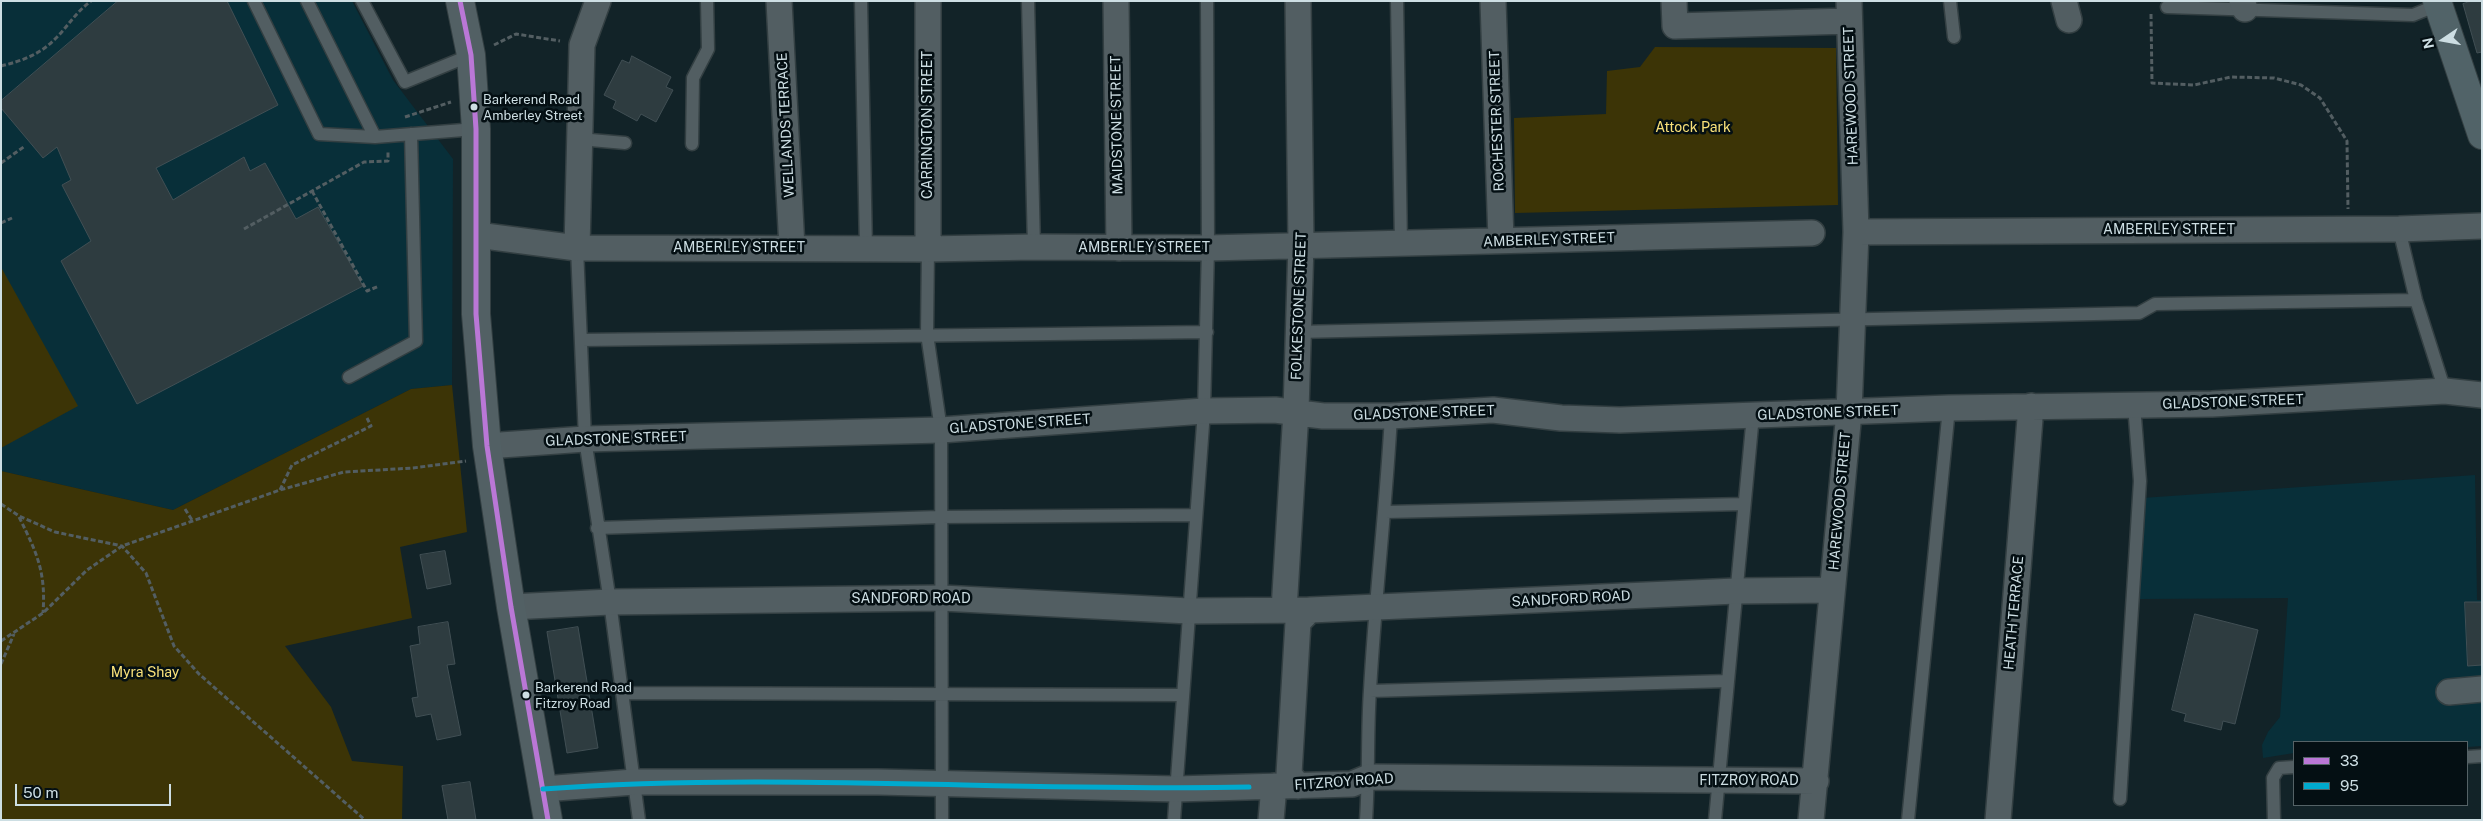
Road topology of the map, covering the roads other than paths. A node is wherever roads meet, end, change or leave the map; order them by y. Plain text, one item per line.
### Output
1 (254, 1) edge
2 (307, 1) edge
3 (362, 1) edge
4 (461, 1) edge
5 (598, 1) edge
6 (707, 1) edge
7 (779, 1) edge
8 (861, 1) edge
9 (928, 1) edge
10 (1028, 1) edge
11 (1116, 1) edge
12 (1207, 1) edge
13 (1298, 1) edge
14 (1397, 1) edge
15 (1493, 1) edge
16 (1674, 1) edge
17 (1950, 1) edge
18 (2438, 3) edge
19 (2244, 5) edge
20 (2167, 7) road end
21 (1849, 11) edge
22 (1954, 37) dead end
23 (471, 55) junction
24 (476, 129) junction
25 (412, 134) junction
26 (2482, 135) edge
27 (375, 137) junction
28 (579, 139) junction
29 (625, 143) dead end
30 (692, 144) dead end
31 (2482, 226) edge
32 (2400, 229) junction
33 (1856, 232) junction
34 (1812, 233) dead end
35 (477, 234) junction
36 (1501, 240) junction
37 (1301, 244) junction
38 (1400, 245) junction
39 (1034, 247) junction
40 (577, 248) junction
41 (792, 248) junction
42 (1119, 248) junction
43 (1208, 248) junction
44 (866, 249) junction
45 (928, 249) junction
46 (2416, 300) junction
47 (1852, 321) junction
48 (1207, 332) junction
49 (1297, 332) junction
50 (927, 334) junction
51 (581, 340) junction
52 (349, 377) dead end
53 (2445, 391) junction
54 (2482, 395) edge
55 (2134, 405) junction
56 (2031, 406) junction
57 (1949, 408) junction
58 (1286, 410) junction
59 (1204, 411) junction
60 (1849, 412) junction
61 (1753, 415) junction
62 (1391, 416) junction
63 (941, 430) junction
64 (585, 439) junction
65 (488, 452) junction
66 (1744, 504) junction
67 (1385, 512) junction
68 (1195, 516) junction
69 (939, 517) junction
70 (597, 528) junction
71 (1832, 590) junction
72 (1736, 591) junction
73 (942, 598) junction
74 (610, 602) junction
75 (511, 607) junction
76 (1377, 608) junction
77 (1189, 611) junction
78 (1297, 614) junction
79 (1728, 681) junction
80 (2482, 689) edge
81 (1370, 691) junction
82 (2449, 692) dead end
83 (622, 693) junction
84 (942, 693) junction
85 (1183, 695) junction
86 (2482, 756) edge
87 (2468, 757) edge
88 (2293, 767) edge
89 (1369, 777) junction
90 (1718, 781) junction
91 (1816, 781) junction
92 (634, 782) junction
93 (942, 784) junction
94 (1286, 786) junction
95 (543, 789) junction
96 (1176, 789) junction
97 (2120, 798) dead end
98 (548, 820) edge
99 (639, 820) edge
100 (942, 820) edge
101 (1174, 820) edge
102 (1271, 820) edge
103 (1366, 820) edge
104 (1715, 820) edge
105 (1811, 820) edge
106 (1908, 820) edge
107 (1998, 820) edge
108 (2274, 820) edge

1 - 27 lane
2 - 27 lane
3 - 23 lane
4 - 23 main road
5 - 28 street
6 - 30 lane
7 - 41 street, WELLANDS TERRACE
8 - 44 lane
9 - 45 street, CARRINGTON STREET
10 - 39 lane
11 - 42 street, MAIDSTONE STREET
12 - 43 lane
13 - 37 street, FOLKESTONE STREET
14 - 38 lane
15 - 36 street, ROCHESTER STREET
16 - 21 street
17 - 22 lane
18 - 19 lane
18 - 26 main road
19 - 20 lane
21 - 33 street, HAREWOOD STREET
23 - 24 main road
24 - 25 lane
24 - 35 main road
25 - 27 lane
25 - 52 lane
28 - 29 lane
28 - 40 street
31 - 32 street, AMBERLEY STREET
32 - 33 street, AMBERLEY STREET
32 - 46 lane
33 - 47 street, HAREWOOD STREET
34 - 36 street, AMBERLEY STREET
35 - 40 street, AMBERLEY STREET
35 - 65 main road
36 - 38 street, AMBERLEY STREET
37 - 38 street, AMBERLEY STREET
37 - 43 street, AMBERLEY STREET
37 - 49 street, FOLKESTONE STREET
39 - 42 street, AMBERLEY STREET
39 - 45 street, AMBERLEY STREET
40 - 41 street, AMBERLEY STREET
40 - 51 lane
41 - 44 street, AMBERLEY STREET
42 - 43 street, AMBERLEY STREET
43 - 48 lane
44 - 45 street, AMBERLEY STREET
45 - 50 lane
46 - 47 lane
46 - 53 lane
47 - 49 lane
47 - 60 street, HAREWOOD STREET
48 - 50 lane
48 - 59 lane
49 - 58 street, FOLKESTONE STREET
50 - 51 lane
50 - 63 lane
51 - 64 lane
53 - 54 street, GLADSTONE STREET
53 - 55 street, GLADSTONE STREET
55 - 56 street, GLADSTONE STREET
55 - 97 lane
56 - 57 street, GLADSTONE STREET
56 - 107 street, HEATH TERRACE
57 - 60 street, GLADSTONE STREET
57 - 106 lane
58 - 59 street, GLADSTONE STREET
58 - 62 street, GLADSTONE STREET
58 - 78 street, FOLKESTONE STREET
59 - 63 street, GLADSTONE STREET
59 - 68 lane
60 - 61 street, GLADSTONE STREET
60 - 71 street, HAREWOOD STREET
61 - 62 street, GLADSTONE STREET
61 - 66 lane
62 - 67 lane
63 - 64 street, GLADSTONE STREET
63 - 69 lane
64 - 65 street, GLADSTONE STREET
64 - 70 lane
65 - 75 main road
66 - 67 lane
66 - 72 lane
67 - 76 lane
68 - 69 lane
68 - 77 lane
69 - 70 lane
69 - 73 lane
70 - 74 lane
71 - 72 street, SANDFORD ROAD
71 - 91 street, HAREWOOD STREET
72 - 76 street, SANDFORD ROAD
72 - 79 lane
73 - 74 street, SANDFORD ROAD
73 - 77 street, SANDFORD ROAD
73 - 84 lane
74 - 75 street, SANDFORD ROAD
74 - 83 lane
75 - 95 main road
76 - 78 street, SANDFORD ROAD
76 - 81 lane
77 - 78 street, SANDFORD ROAD
77 - 85 lane
78 - 94 street, FOLKESTONE STREET
79 - 81 lane
79 - 90 lane
80 - 82 street
81 - 89 lane
83 - 84 lane
83 - 92 lane
84 - 85 lane
84 - 93 lane
85 - 96 lane
86 - 87 lane
88 - 108 lane
89 - 90 street, FITZROY ROAD
89 - 94 street, FITZROY ROAD
89 - 103 lane
90 - 91 street, FITZROY ROAD
90 - 104 lane
91 - 105 street, HAREWOOD STREET
92 - 93 street, FITZROY ROAD
92 - 95 street, FITZROY ROAD
92 - 99 lane
93 - 96 street, FITZROY ROAD
93 - 100 lane
94 - 96 street, FITZROY ROAD
94 - 102 street, FOLKESTONE STREET
95 - 98 main road
96 - 101 lane

